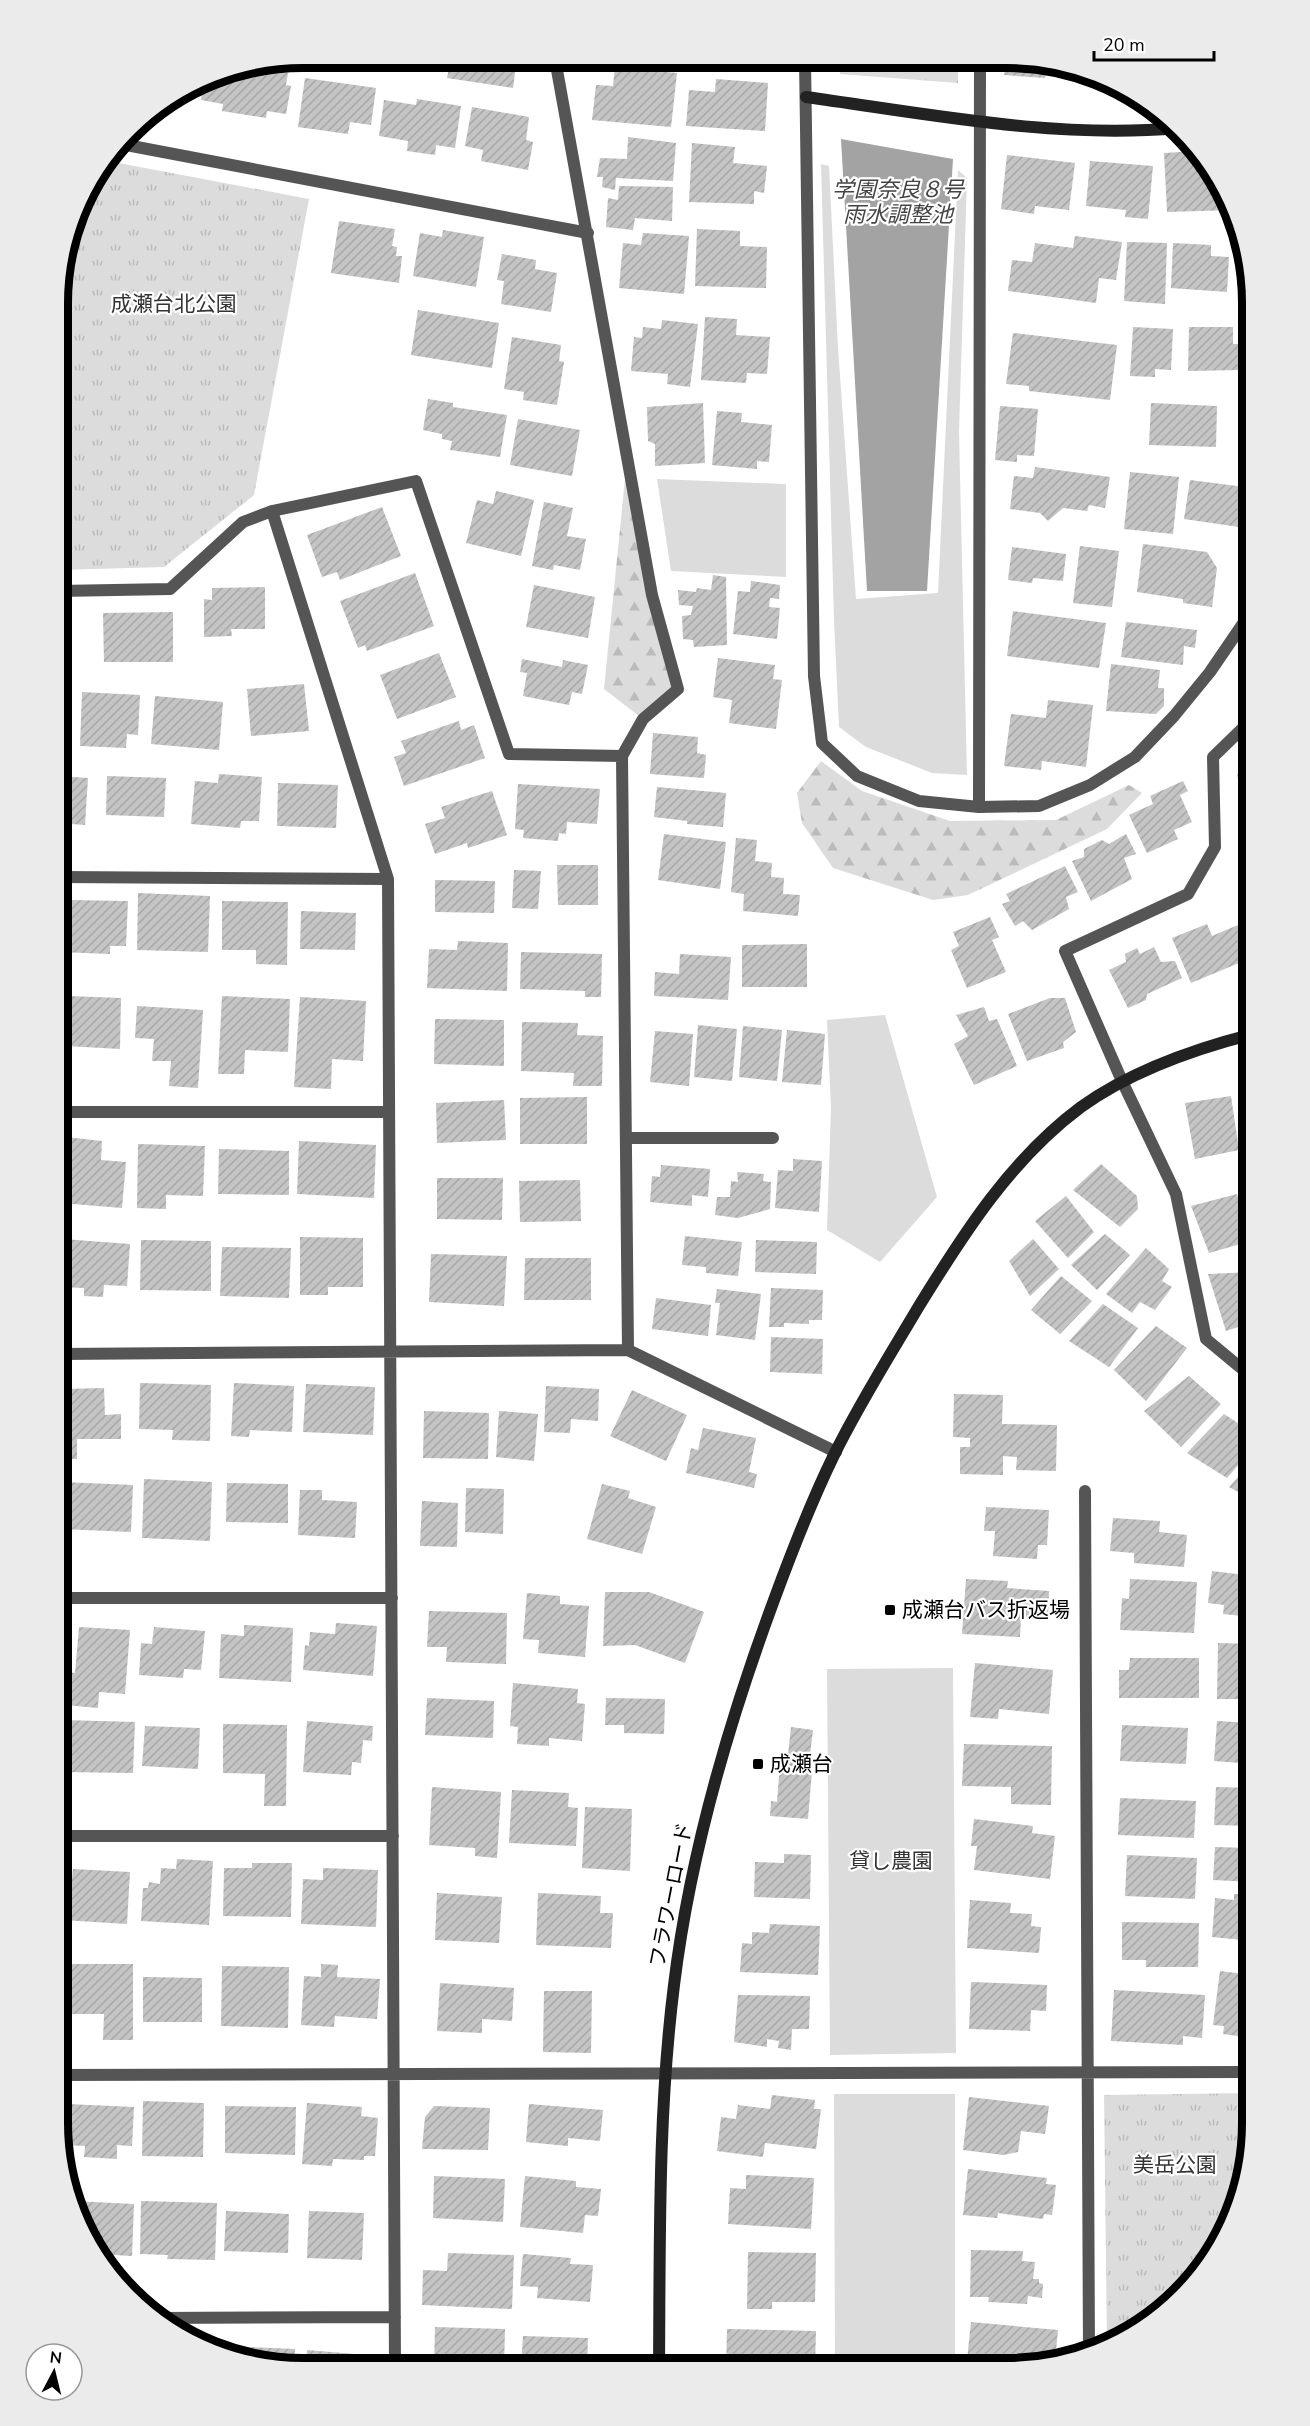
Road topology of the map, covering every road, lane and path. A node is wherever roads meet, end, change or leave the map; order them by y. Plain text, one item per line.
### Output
1 (557, 68) edge
2 (805, 68) edge
3 (980, 68) edge
4 (806, 98) junction
5 (979, 121) junction
6 (1166, 129) edge
7 (128, 145) edge
8 (588, 233) junction
9 (272, 511) junction
10 (68, 591) edge
11 (1243, 624) edge
12 (1243, 728) edge
13 (622, 756) junction
14 (979, 807) junction
15 (68, 877) edge
16 (388, 879) junction
17 (1243, 1036) edge
18 (1122, 1082) junction
19 (68, 1112) edge
20 (389, 1112) junction
21 (626, 1138) junction
22 (773, 1138) dead end
23 (628, 1350) junction
24 (390, 1353) junction
25 (68, 1354) edge
26 (1243, 1369) edge
27 (836, 1452) junction
28 (1085, 1491) dead end
29 (68, 1598) edge
30 (392, 1598) junction
31 (68, 1836) edge
32 (393, 1836) junction
33 (1243, 2072) edge
34 (665, 2073) junction
35 (1088, 2073) junction
36 (394, 2074) junction
37 (68, 2075) edge
38 (171, 2318) edge
39 (395, 2318) junction
40 (1089, 2344) edge
41 (395, 2358) edge
42 (659, 2358) edge

1 - 8 street
2 - 4 street
3 - 5 street
4 - 5 street
4 - 14 street
5 - 6 street
5 - 14 street
7 - 8 street
8 - 13 street
9 - 10 street
9 - 13 street
9 - 16 street
11 - 14 street
12 - 18 street
13 - 21 street
15 - 16 street
16 - 20 street
17 - 18 street, フラワーロード
18 - 26 street
18 - 27 street, フラワーロード
19 - 20 street
20 - 24 street
21 - 22 street
21 - 23 street
23 - 24 street
23 - 27 street
24 - 25 street
24 - 30 street
27 - 34 street, フラワーロード
28 - 35 street
29 - 30 street
30 - 32 street
31 - 32 street
32 - 36 street
33 - 35 street
34 - 35 street
34 - 36 street
34 - 42 street, フラワーロード
35 - 40 street
36 - 37 street
36 - 39 street
38 - 39 street
39 - 41 street

